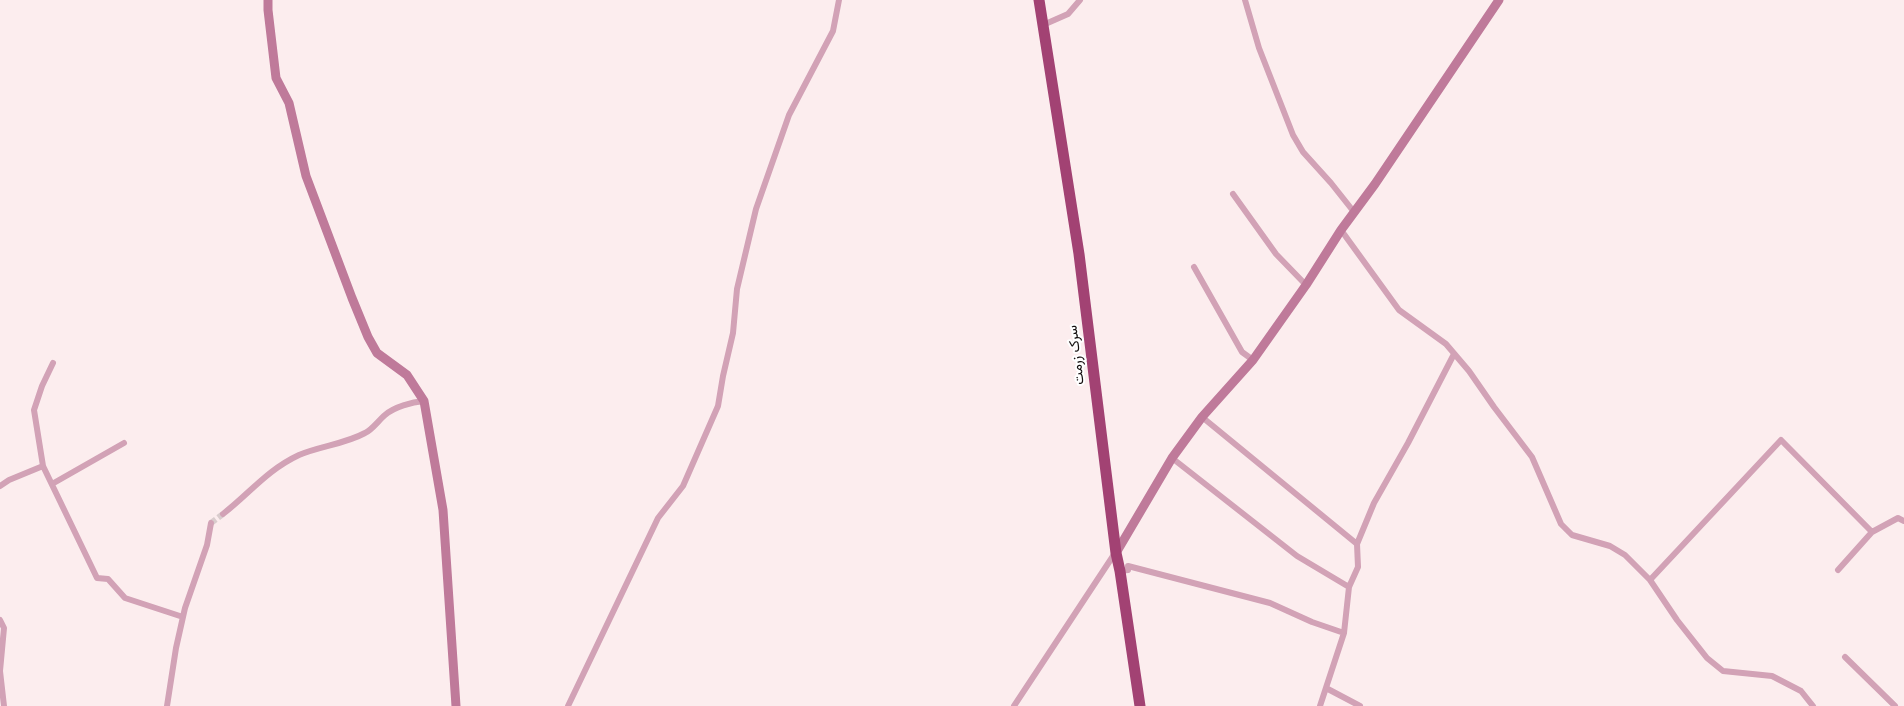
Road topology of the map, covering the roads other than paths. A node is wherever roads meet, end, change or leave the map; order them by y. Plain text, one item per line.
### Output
1 (268, 0) edge
2 (838, 0) edge
3 (1040, 0) edge
4 (1080, 0) edge
5 (1244, 0) edge
6 (1499, 0) edge
7 (1043, 25) junction
8 (1233, 194) dead end
9 (1354, 212) junction
10 (1340, 230) junction
11 (1194, 267) dead end
12 (1306, 285) junction
13 (1454, 354) junction
14 (1253, 360) junction
15 (53, 363) dead end
16 (424, 401) junction
17 (1202, 417) junction
18 (124, 443) dead end
19 (1172, 458) junction
20 (43, 466) junction
21 (52, 484) junction
22 (0, 486) edge
23 (223, 514) tunnel mouth
24 (1904, 521) edge
25 (211, 523) tunnel mouth
26 (1872, 532) junction
27 (1357, 544) junction
28 (1116, 553) junction
29 (1838, 570) dead end
30 (1120, 571) junction
31 (1650, 580) junction
32 (1349, 586) junction
33 (184, 617) junction
34 (0, 620) edge
35 (1344, 633) junction
36 (1845, 658) dead end
37 (1326, 688) junction
38 (4, 706) edge
39 (167, 706) edge
40 (456, 706) edge
41 (568, 706) edge
42 (1014, 706) edge
43 (1140, 706) edge
44 (1320, 706) edge
45 (1360, 706) edge
46 (1813, 706) edge
47 (1895, 706) edge

1 - 16 street
2 - 41 street
3 - 7 highway, سرک زرمت
4 - 7 street
5 - 9 street
6 - 9 street
7 - 28 highway, سرک زرمت
8 - 12 street
9 - 10 street
10 - 12 street
10 - 13 street
11 - 14 street
12 - 14 street
13 - 27 street
13 - 31 street
14 - 17 street
15 - 20 street
16 - 23 street
16 - 40 street
17 - 19 street
17 - 27 street
18 - 21 street
19 - 28 street
19 - 32 street
20 - 21 street
20 - 22 street
21 - 33 street
24 - 26 street
25 - 33 street
26 - 29 street
26 - 31 street
27 - 32 street
28 - 30 highway, سرک زرمت
28 - 42 street
30 - 35 street
30 - 43 highway, سرک زرمت
31 - 46 street
32 - 35 street
33 - 39 street
34 - 38 street
35 - 37 street
36 - 47 street
37 - 44 street
37 - 45 street

